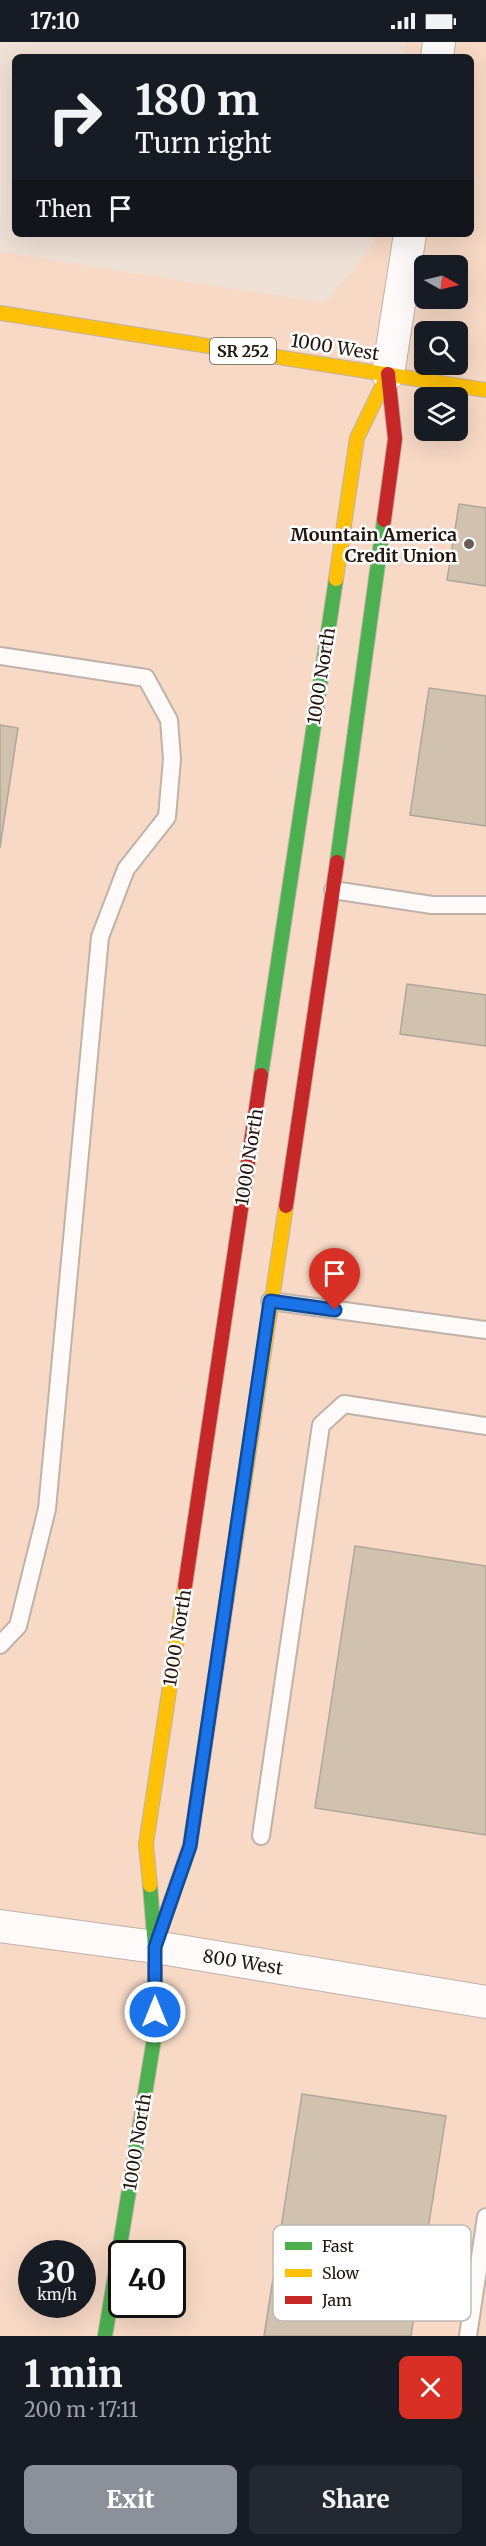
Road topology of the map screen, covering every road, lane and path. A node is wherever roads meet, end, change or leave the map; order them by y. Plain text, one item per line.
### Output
1 (410, 237) edge
2 (0, 313) edge
3 (388, 374) junction
4 (486, 390) edge
5 (0, 656) edge
6 (333, 890) junction
7 (486, 906) edge
8 (270, 1301) junction
9 (486, 1330) edge
10 (486, 1426) edge
11 (0, 1645) edge
12 (261, 1836) dead end
13 (0, 1926) edge
14 (155, 1947) junction
15 (486, 2002) edge
16 (486, 2217) edge
17 (471, 2316) edge
18 (470, 2321) edge
19 (105, 2336) edge
20 (468, 2336) edge

1 - 3 street, 1000 North
2 - 3 street, 1000 West / SR 252
3 - 4 street, 1000 West / SR 252
3 - 6 street, 1000 North
3 - 14 street, 1000 North
5 - 11 lane
6 - 7 lane
6 - 8 street, 1000 North
8 - 9 lane
8 - 14 street, 1000 North
10 - 12 lane
13 - 14 street, 800 West
14 - 15 street, 800 West
14 - 19 street, 1000 North
16 - 17 lane
18 - 20 lane

